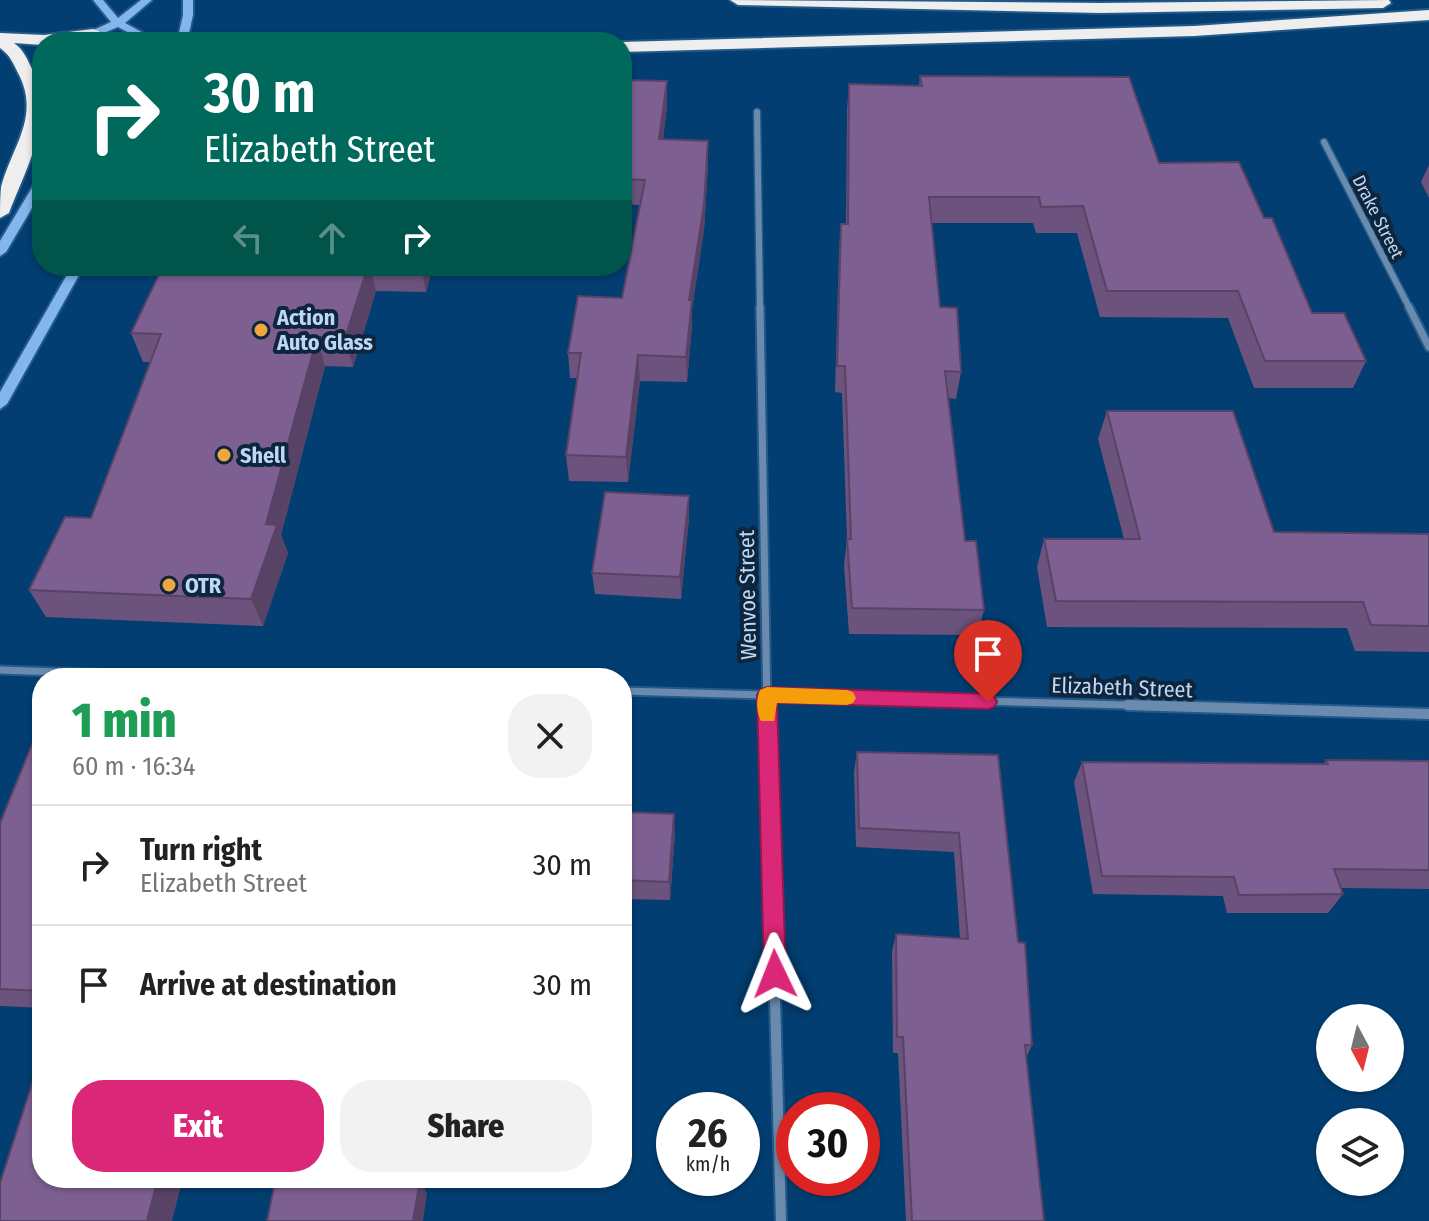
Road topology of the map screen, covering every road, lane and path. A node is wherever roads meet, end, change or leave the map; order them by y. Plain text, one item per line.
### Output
1 (98, 0) edge
2 (147, 0) edge
3 (188, 0) edge
4 (738, 0) edge
5 (1429, 1) edge
6 (1429, 15) edge
7 (118, 23) junction
8 (93, 32) edge
9 (102, 32) edge
10 (132, 32) edge
11 (183, 32) edge
12 (0, 40) edge
13 (32, 40) edge
14 (632, 47) edge
15 (32, 83) edge
16 (757, 112) dead end
17 (32, 128) edge
18 (1324, 142) dead end
19 (32, 198) edge
20 (0, 213) edge
21 (0, 252) edge
22 (72, 276) edge
23 (1429, 347) edge
24 (0, 404) edge
25 (0, 670) edge
26 (32, 671) edge
27 (632, 691) edge
28 (767, 695) junction
29 (1429, 714) edge
30 (781, 1221) edge

1 - 7 main road
1 - 8 main road
2 - 7 main road
3 - 11 main road
4 - 5 highway
6 - 14 highway
7 - 9 main road
7 - 10 main road
12 - 13 highway
12 - 15 highway
16 - 28 street, Wenvoe Street
17 - 20 highway
18 - 23 street, Drake Street
19 - 21 main road
22 - 24 main road
25 - 26 street
27 - 28 street, Elizabeth Street
28 - 29 street, Elizabeth Street
28 - 30 street, Wenvoe Street

